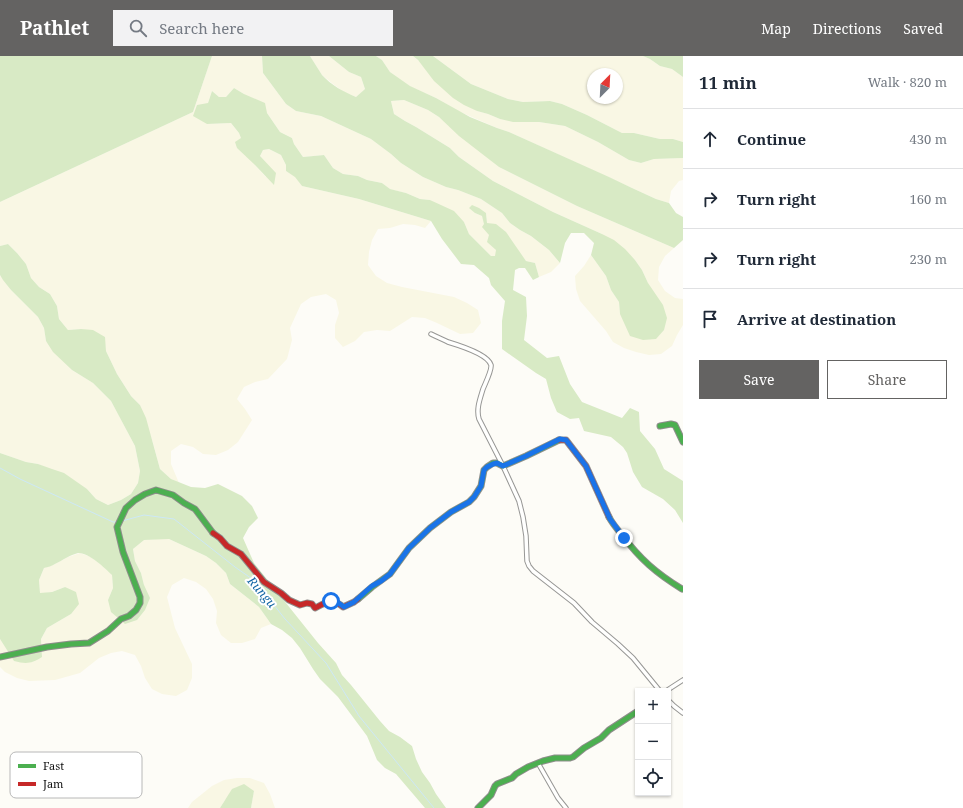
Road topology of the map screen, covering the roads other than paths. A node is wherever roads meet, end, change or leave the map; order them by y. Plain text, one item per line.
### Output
1 (431, 334) dead end
2 (660, 426) dead end
3 (683, 442) edge
4 (503, 466) junction
5 (682, 589) dead end
6 (0, 657) edge
7 (683, 680) edge
8 (658, 688) edge
9 (671, 688) edge
10 (671, 703) edge
11 (635, 713) edge
12 (683, 713) edge
13 (538, 764) junction
14 (478, 808) edge
15 (566, 808) edge

1 - 4 street
2 - 3 street
4 - 5 street
4 - 6 street
4 - 8 street
7 - 9 street
10 - 12 street
11 - 13 street
13 - 14 street
13 - 15 street

